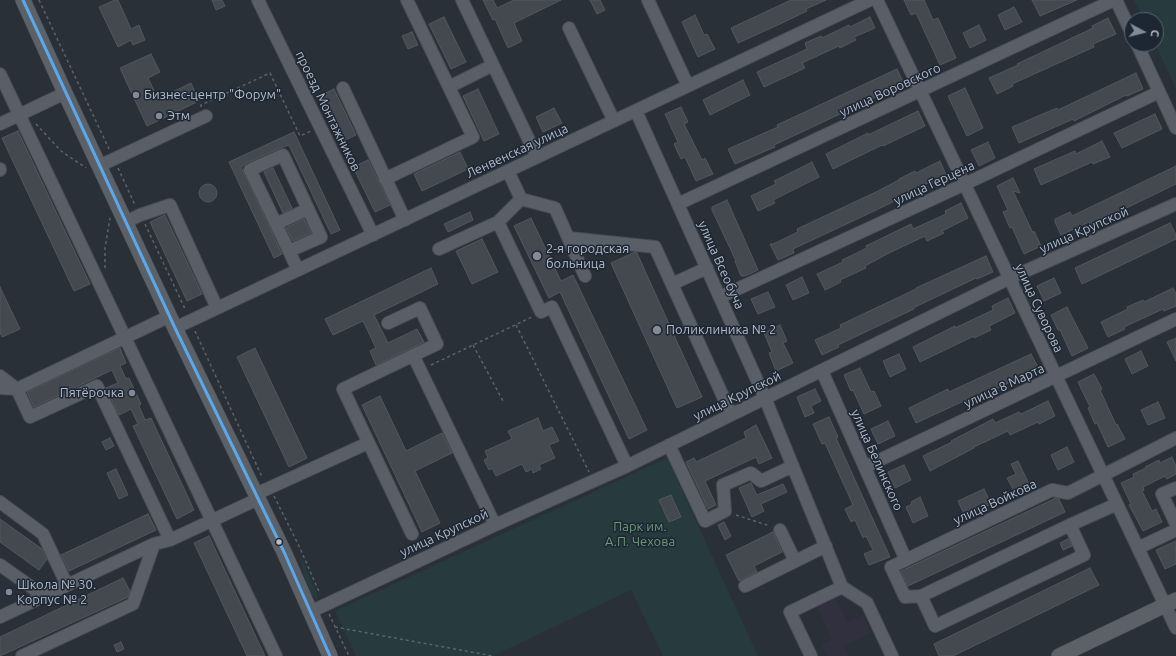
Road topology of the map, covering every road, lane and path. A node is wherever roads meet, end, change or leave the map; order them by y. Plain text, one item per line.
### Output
1 (23, 0) edge
2 (258, 0) edge
3 (407, 0) edge
4 (462, 0) edge
5 (648, 0) edge
6 (870, 0) edge
7 (877, 0) edge
8 (1115, 0) edge
9 (1124, 18) edge
10 (569, 28) dead end
11 (1141, 52) edge
12 (493, 65) junction
13 (0, 74) edge
14 (688, 86) junction
15 (449, 87) junction
16 (343, 88) dead end
17 (920, 91) junction
18 (1159, 92) junction
19 (65, 93) junction
20 (636, 111) junction
21 (19, 115) junction
22 (206, 116) joint
23 (614, 121) junction
24 (0, 124) edge
25 (320, 127) junction
26 (1176, 128) edge
27 (537, 157) junction
28 (93, 167) junction
29 (508, 171) junction
30 (385, 179) junction
31 (965, 184) junction
32 (521, 199) junction
33 (678, 204) junction
34 (1176, 204) edge
35 (308, 209) junction
36 (111, 212) dead end
37 (405, 220) junction
38 (126, 222) junction
39 (498, 222) junction
40 (276, 224) junction
41 (373, 235) junction
42 (321, 237) junction
43 (569, 238) junction
44 (439, 249) dead end
45 (289, 251) junction
46 (330, 255) junction
47 (707, 268) junction
48 (104, 270) dead end
49 (298, 270) junction
50 (585, 276) dead end
51 (1010, 278) junction
52 (672, 284) junction
53 (720, 297) junction
54 (217, 308) junction
55 (541, 312) junction
56 (1176, 319) edge
57 (173, 322) junction
58 (388, 323) dead end
59 (516, 325) junction
60 (125, 338) junction
61 (474, 345) junction
62 (414, 355) junction
63 (421, 370) junction
64 (822, 371) junction
65 (0, 376) edge
66 (1056, 376) junction
67 (0, 388) edge
68 (17, 389) junction
69 (765, 398) junction
70 (504, 403) dead end
71 (731, 414) junction
72 (1175, 442) edge
73 (368, 443) junction
74 (669, 445) junction
75 (627, 466) junction
76 (793, 466) junction
77 (865, 467) junction
78 (1103, 475) junction
79 (594, 481) junction
80 (1176, 488) edge
81 (257, 496) junction
82 (0, 502) edge
83 (1117, 504) junction
84 (725, 511) junction
85 (212, 520) junction
86 (1176, 524) edge
87 (495, 525) junction
88 (1070, 525) junction
89 (780, 530) joint
90 (1176, 530) edge
91 (412, 534) dead end
92 (170, 540) junction
93 (154, 544) junction
94 (826, 546) junction
95 (1138, 548) junction
96 (906, 560) junction
97 (795, 561) junction
98 (0, 565) edge
99 (67, 585) junction
100 (745, 586) dead end
101 (842, 587) junction
102 (44, 596) junction
103 (921, 596) junction
104 (1171, 603) edge
105 (310, 612) junction
106 (0, 617) edge
107 (335, 627) dead end
108 (1176, 628) edge
109 (22, 656) edge
110 (276, 656) edge
111 (330, 656) edge
112 (493, 656) edge
113 (811, 656) edge
114 (892, 656) edge
115 (1059, 656) edge

1 - 19 main road
2 - 25 street, проезд Монтажников
3 - 15 street
4 - 12 street
5 - 14 street
6 - 14 street, Ленвенская улица
7 - 17 street, улица Суворова
8 - 9 street
8 - 17 street, улица Воровского
10 - 23 street
11 - 18 street
12 - 15 street
12 - 27 street
13 - 21 street
14 - 20 street, Ленвенская улица
15 - 30 street
16 - 30 street
17 - 31 street, улица Суворова
17 - 33 street, улица Воровского
18 - 26 street
18 - 31 street, улица Герцена
19 - 21 street
19 - 28 main road
20 - 23 street, Ленвенская улица
20 - 33 street, улица Всеобуча
21 - 24 street
21 - 28 path
21 - 60 street
22 - 25 path
22 - 28 street
23 - 27 street, Ленвенская улица
25 - 41 street, проезд Монтажников
27 - 29 street, Ленвенская улица
28 - 38 main road
29 - 32 street
29 - 37 street, Ленвенская улица
30 - 37 street
31 - 51 street, улица Суворова
31 - 53 street, улица Герцена
32 - 39 street
32 - 43 street
33 - 47 street, улица Всеобуча
34 - 51 street, улица Крупской
35 - 40 street
35 - 40 street
35 - 42 street
36 - 48 path
37 - 41 street, Ленвенская улица
38 - 54 street
38 - 57 main road
39 - 44 street
39 - 55 street
40 - 45 street
41 - 46 street, Ленвенская улица
42 - 45 street
42 - 46 street
43 - 50 street
43 - 52 street
45 - 49 street
46 - 49 street, Ленвенская улица
47 - 52 street
47 - 53 street, улица Всеобуча
49 - 54 street, Ленвенская улица
51 - 64 street, улица Крупской
51 - 66 street, улица Суворова
52 - 71 street
53 - 69 street, улица Всеобуча
54 - 57 street, Ленвенская улица
55 - 59 path
55 - 75 street
56 - 66 street, улица 8 Марта
57 - 60 street, Ленвенская улица
57 - 81 main road
58 - 62 street
59 - 61 path
59 - 79 path
60 - 68 street, Ленвенская улица
60 - 85 street
61 - 63 path
61 - 70 path
62 - 63 street
62 - 73 street
63 - 87 street
64 - 69 street, улица Крупской
64 - 77 street, улица Белинского
65 - 68 street
66 - 77 street, улица 8 Марта
66 - 78 street, улица Суворова
67 - 68 street
68 - 92 street
69 - 71 street, улица Крупской
69 - 76 street, улица Всеобуча
71 - 74 street, улица Крупской
72 - 78 street, улица Войкова
73 - 81 street
73 - 91 street
74 - 75 street, улица Крупской
74 - 84 street
75 - 79 street, улица Крупской
76 - 84 street
76 - 94 street, улица Всеобуча
77 - 96 street, улица Белинского
78 - 83 street, улица Суворова
78 - 96 street, улица Войкова
79 - 87 street, улица Крупской
80 - 86 street
81 - 85 street
81 - 105 main road
82 - 99 street
83 - 88 street
83 - 95 street, улица Суворова
84 - 89 path
85 - 92 street
85 - 110 street
87 - 105 street, улица Крупской
88 - 103 street
88 - 103 street
89 - 97 street
90 - 95 street
92 - 93 street
93 - 99 street
93 - 109 street
94 - 97 street
94 - 101 street, улица Всеобуча
95 - 104 street, улица Суворова
96 - 103 street, улица Войкова
97 - 100 street
98 - 102 street
99 - 102 street
101 - 113 street
101 - 114 street
102 - 106 street
104 - 108 street, улица Суворова
104 - 115 main road
105 - 111 main road
107 - 112 path

